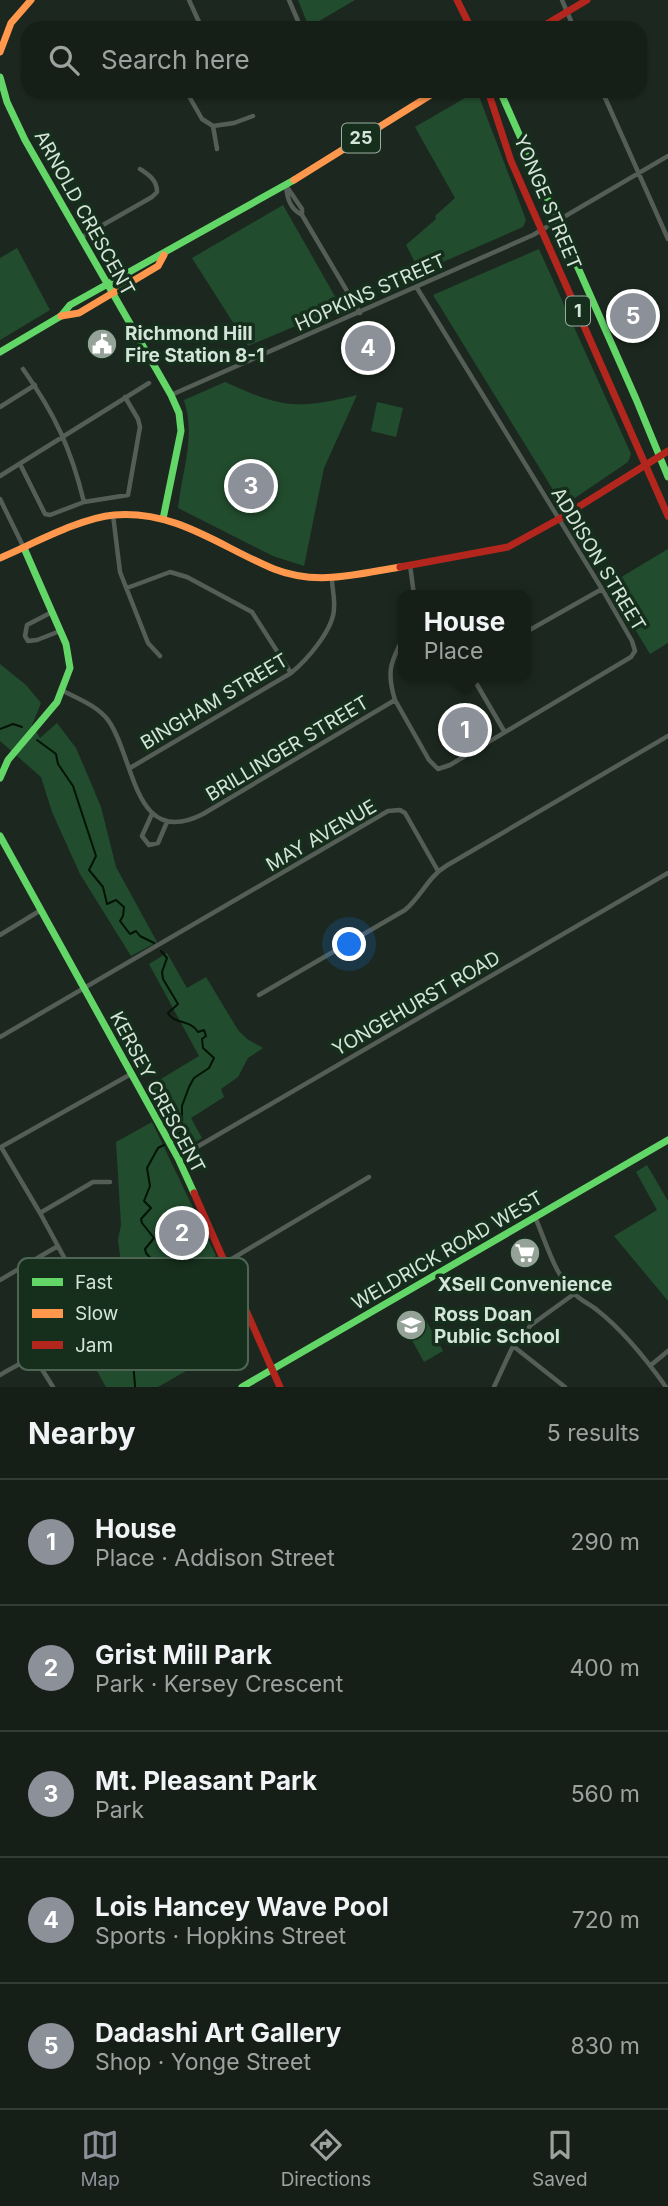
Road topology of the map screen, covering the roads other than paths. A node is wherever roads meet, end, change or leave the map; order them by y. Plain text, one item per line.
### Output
1 (31, 0) edge
2 (189, 0) edge
3 (289, 0) edge
4 (457, 0) edge
5 (562, 0) edge
6 (587, 0) edge
7 (567, 11) junction
8 (298, 20) dead end
9 (199, 21) edge
10 (466, 21) edge
11 (551, 21) edge
12 (571, 21) edge
13 (0, 52) edge
14 (0, 77) edge
15 (190, 98) edge
16 (426, 98) edge
17 (490, 98) edge
18 (503, 98) edge
19 (605, 98) edge
20 (253, 116) dead end
21 (213, 126) junction
22 (217, 149) dead end
23 (668, 156) edge
24 (141, 169) dead end
25 (638, 173) junction
26 (286, 186) junction
27 (557, 222) junction
28 (542, 231) junction
29 (79, 238) junction
30 (668, 239) edge
31 (164, 254) junction
32 (105, 285) junction
33 (417, 288) junction
34 (110, 294) junction
35 (360, 313) junction
36 (61, 316) junction
37 (0, 352) edge
38 (23, 369) dead end
39 (149, 383) dead end
40 (35, 386) junction
41 (171, 394) junction
42 (125, 397) junction
43 (0, 407) edge
44 (65, 438) junction
45 (668, 451) edge
46 (660, 457) junction
47 (20, 464) junction
48 (645, 464) junction
49 (0, 476) edge
50 (668, 477) edge
51 (0, 499) edge
52 (84, 502) junction
53 (113, 515) junction
54 (668, 516) edge
55 (163, 519) junction
56 (559, 519) junction
57 (24, 548) junction
58 (0, 558) edge
59 (410, 565) junction
60 (332, 579) junction
61 (127, 588) junction
62 (602, 589) junction
63 (413, 590) edge
64 (52, 612) junction
65 (531, 629) edge
66 (61, 631) junction
67 (398, 648) edge
68 (160, 656) dead end
69 (292, 673) junction
70 (475, 681) edge
71 (63, 691) junction
72 (395, 700) junction
73 (504, 731) junction
74 (668, 736) edge
75 (130, 768) junction
76 (0, 778) edge
77 (152, 814) junction
78 (167, 822) junction
79 (0, 835) edge
80 (438, 871) junction
81 (668, 873) edge
82 (42, 910) junction
83 (0, 935) edge
84 (85, 988) junction
85 (260, 995) dead end
86 (0, 1037) edge
87 (131, 1074) junction
88 (668, 1140) edge
89 (0, 1148) edge
90 (178, 1158) junction
91 (369, 1177) dead end
92 (110, 1182) dead end
93 (40, 1213) junction
94 (535, 1217) junction
95 (58, 1246) junction
96 (38, 1258) edge
97 (64, 1258) edge
98 (223, 1258) edge
99 (233, 1258) edge
100 (18, 1269) edge
101 (0, 1280) edge
102 (574, 1294) junction
103 (248, 1317) edge
104 (513, 1346) junction
105 (668, 1351) edge
106 (18, 1364) edge
107 (650, 1365) junction
108 (43, 1370) edge
109 (271, 1371) junction
110 (0, 1375) edge
111 (53, 1387) edge
112 (242, 1387) edge
113 (280, 1387) edge
114 (494, 1387) edge
115 (565, 1387) edge
116 (666, 1387) edge

1 - 13 street
2 - 9 street
3 - 8 street
4 - 10 street
5 - 7 street
6 - 7 street
7 - 11 street
7 - 12 street
14 - 29 street, ARNOLD CRESCENT
15 - 21 street
16 - 26 street, 25
17 - 28 street, YONGE STREET / 1
18 - 27 street, YONGE STREET / 1
19 - 25 street
20 - 21 street
21 - 22 street
23 - 25 street, HOPKINS STREET
24 - 29 street
25 - 27 street, HOPKINS STREET
25 - 30 street
26 - 31 street, 25
26 - 35 street
27 - 28 street, HOPKINS STREET
27 - 46 street, YONGE STREET / 1
28 - 33 street, HOPKINS STREET
28 - 48 street, YONGE STREET / 1
29 - 32 street, ARNOLD CRESCENT
31 - 32 street, 25
31 - 34 street, 25
32 - 34 street, ARNOLD CRESCENT
32 - 36 street, 25
33 - 35 street, HOPKINS STREET
33 - 56 street, ADDISON STREET
34 - 36 street, 25
34 - 41 street, ARNOLD CRESCENT
35 - 41 street, HOPKINS STREET
36 - 37 street, 25
38 - 40 street
39 - 42 street
40 - 43 street
40 - 44 street
41 - 55 street, ARNOLD CRESCENT
42 - 44 street
42 - 52 street
44 - 47 street
44 - 52 street
45 - 46 street
46 - 48 street
46 - 50 street, YONGE STREET / 1
47 - 49 street
47 - 52 street
48 - 54 street, YONGE STREET / 1
48 - 56 street
51 - 57 street
53 - 55 street
53 - 57 street
53 - 61 street
55 - 60 street
56 - 59 street
56 - 62 street, ADDISON STREET
57 - 58 street
57 - 64 street
59 - 60 street
59 - 63 street
60 - 69 street, BINGHAM STREET
61 - 68 street
61 - 69 street
62 - 65 street
62 - 73 street, ADDISON STREET
64 - 66 street
64 - 66 street
66 - 71 street
67 - 72 street, BRILLINGER STREET
69 - 75 street, BINGHAM STREET
70 - 73 street
71 - 75 street
71 - 76 street
72 - 73 street, ADDISON STREET
72 - 78 street, BRILLINGER STREET
74 - 80 street
75 - 77 street
77 - 78 street
77 - 78 street
79 - 82 street, KERSEY CRESCENT
80 - 84 street, MAY AVENUE
80 - 85 street
81 - 90 street, YONGEHURST ROAD
82 - 83 street
82 - 84 street, KERSEY CRESCENT
84 - 86 street, MAY AVENUE
84 - 87 street, KERSEY CRESCENT
87 - 89 street
87 - 90 street, KERSEY CRESCENT
88 - 94 street, WELDRICK ROAD WEST
89 - 93 street
90 - 98 street, KERSEY CRESCENT
91 - 99 street
92 - 93 street
93 - 95 street
94 - 102 street
94 - 109 street, WELDRICK ROAD WEST
95 - 96 street
95 - 97 street
100 - 101 street
102 - 104 street
102 - 107 street
103 - 109 street, KERSEY CRESCENT
104 - 114 street
104 - 115 street
105 - 107 street
106 - 110 street
107 - 116 street
108 - 111 street
109 - 112 street, WELDRICK ROAD WEST
109 - 113 street, KERSEY CRESCENT

